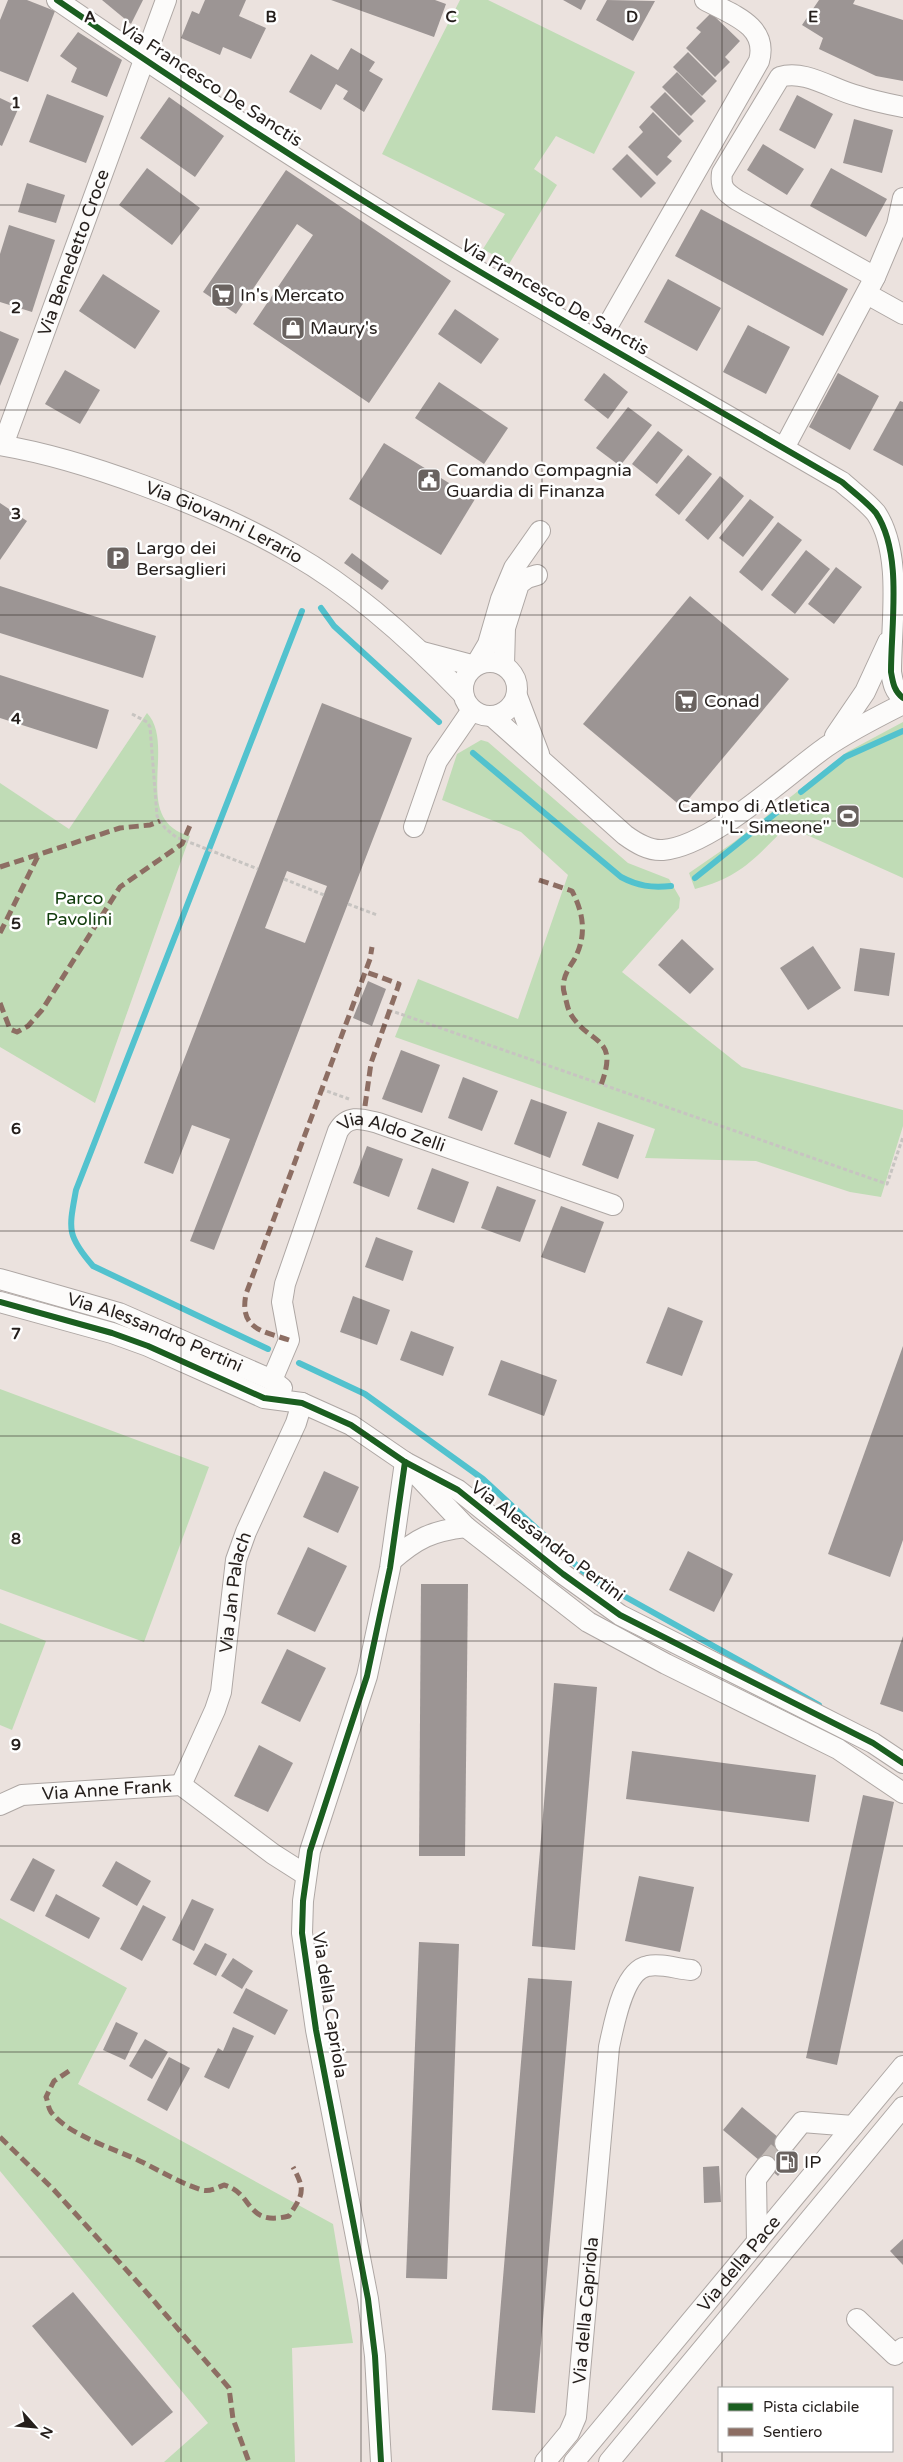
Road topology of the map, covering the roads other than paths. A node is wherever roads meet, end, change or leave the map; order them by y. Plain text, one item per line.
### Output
1 (57, 0) edge
2 (166, 0) edge
3 (704, 0) edge
4 (144, 59) junction
5 (903, 107) edge
6 (903, 198) edge
7 (871, 286) junction
8 (903, 314) edge
9 (599, 341) junction
10 (2, 445) edge
11 (784, 448) junction
12 (540, 531) dead end
13 (537, 576) dead end
14 (898, 638) edge
15 (422, 652) junction
16 (504, 665) junction
17 (475, 666) junction
18 (903, 666) edge
19 (517, 696) junction
20 (903, 698) edge
21 (467, 702) junction
22 (903, 704) edge
23 (493, 717) junction
24 (827, 747) junction
25 (540, 756) junction
26 (414, 827) dead end
27 (613, 1205) dead end
28 (0, 1279) edge
29 (0, 1302) edge
30 (272, 1380) junction
31 (302, 1403) junction
32 (405, 1462) junction
33 (466, 1527) junction
34 (391, 1561) junction
35 (903, 1763) edge
36 (181, 1785) junction
37 (903, 1792) edge
38 (0, 1806) edge
39 (306, 1875) junction
40 (691, 1970) dead end
41 (903, 2066) edge
42 (903, 2107) edge
43 (853, 2126) junction
44 (785, 2143) tunnel mouth
45 (766, 2166) tunnel mouth
46 (756, 2242) junction
47 (857, 2319) dead end
48 (903, 2348) edge
49 (381, 2462) edge
50 (545, 2462) edge
51 (574, 2462) edge
52 (610, 2462) edge

1 - 4 street, Via Francesco De Sanctis
2 - 4 street, Via Benedetto Croce
3 - 9 street
4 - 9 street, Via Francesco De Sanctis
4 - 10 street, Via Benedetto Croce
5 - 7 street
6 - 7 street
7 - 8 street
7 - 11 street
9 - 11 street, Via Francesco De Sanctis
10 - 15 street, Via Giovanni Lerario
11 - 14 street, Via Francesco De Sanctis
12 - 17 street
13 - 16 street
14 - 18 street, Via Francesco De Sanctis
14 - 20 street, Via Francesco De Sanctis
14 - 24 street, Via Francesco De Sanctis
15 - 17 street, Via Giovanni Lerario
15 - 21 street, Via Giovanni Lerario
16 - 17 street
16 - 19 street
17 - 21 street
19 - 23 street
19 - 25 street
21 - 23 street
21 - 26 street
22 - 24 street
23 - 25 street
24 - 25 street
27 - 30 street, Via Aldo Zelli
28 - 30 street, Via Alessandro Pertini
29 - 31 street, Via Alessandro Pertini
30 - 31 street, Via Alessandro Pertini
31 - 32 street, Via Alessandro Pertini
31 - 36 street, Via Jan Palach
32 - 33 street, Via Alessandro Pertini
32 - 34 street, Via della Capriola
32 - 35 street, Via Alessandro Pertini
33 - 34 street
33 - 37 street, Via Alessandro Pertini
34 - 39 street, Via della Capriola
36 - 38 street, Via Anne Frank
36 - 39 street, Via Anne Frank
39 - 49 street, Via della Capriola
40 - 50 street, Via della Capriola
41 - 43 street, Via della Pace
42 - 52 street, Via della Pace
43 - 44 street
43 - 46 street, Via della Pace
45 - 46 street
46 - 51 street, Via della Pace
47 - 48 street

